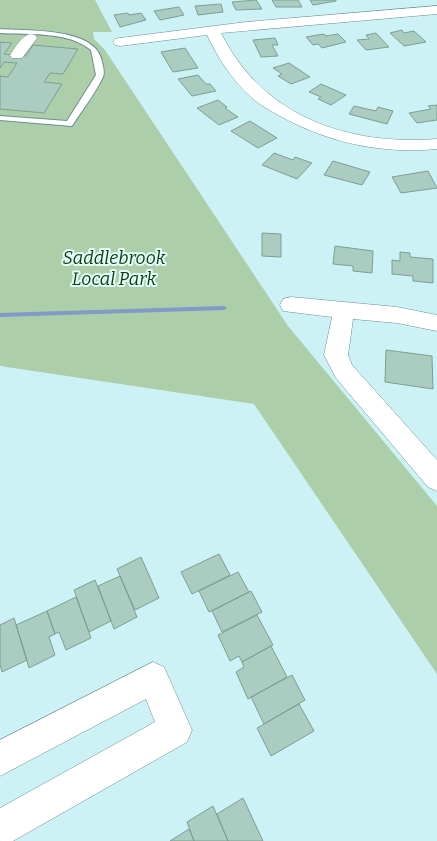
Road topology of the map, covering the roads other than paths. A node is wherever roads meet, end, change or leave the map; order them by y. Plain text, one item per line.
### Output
1 (437, 10) edge
2 (212, 30) junction
3 (0, 31) edge
4 (30, 38) dead end
5 (120, 42) dead end
6 (17, 55) dead end
7 (0, 118) edge
8 (437, 144) edge
9 (291, 305) dead end
10 (344, 310) junction
11 (437, 323) edge
12 (437, 479) edge
13 (0, 759) edge
14 (0, 828) edge

1 - 2 street
2 - 5 street
2 - 8 street
3 - 7 lane
4 - 6 street
9 - 10 street
10 - 11 street
10 - 12 street
13 - 14 street

